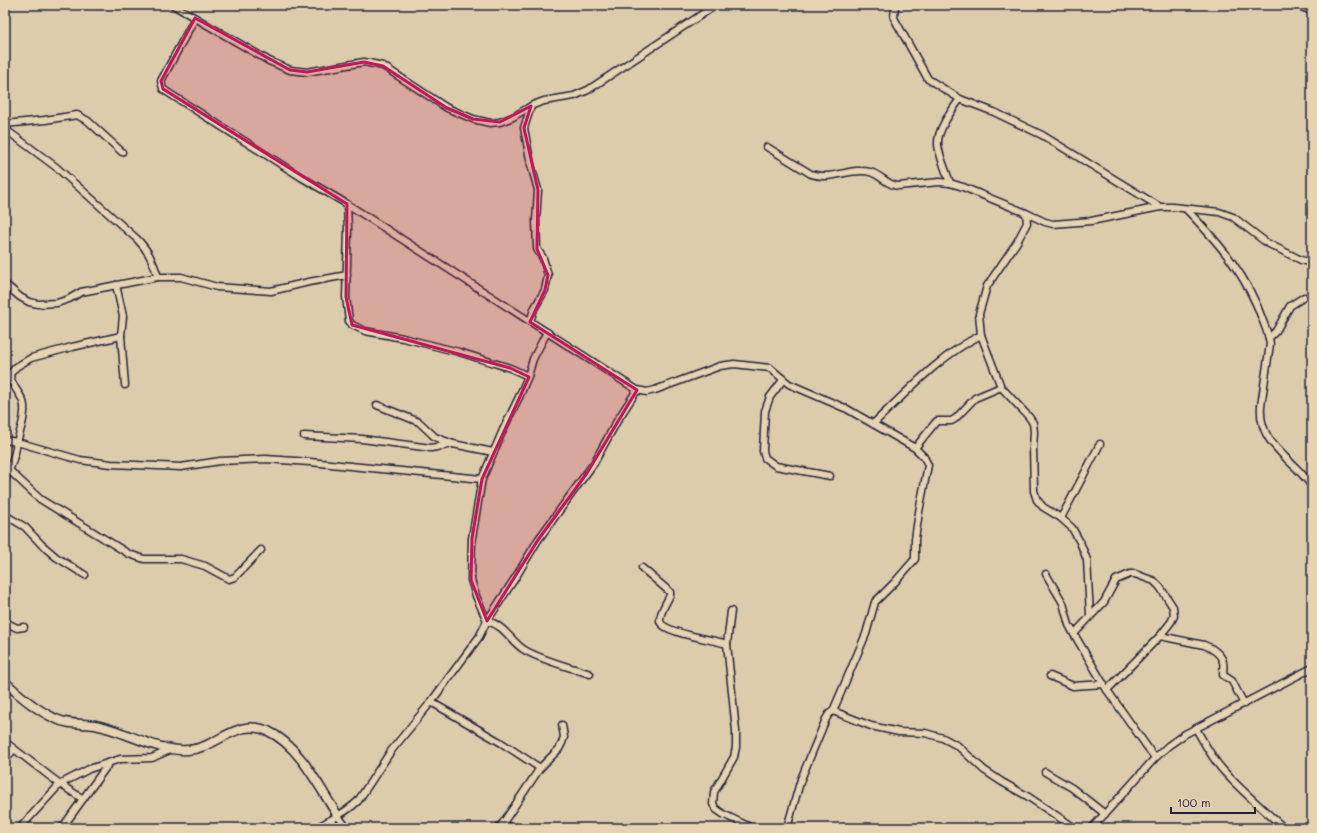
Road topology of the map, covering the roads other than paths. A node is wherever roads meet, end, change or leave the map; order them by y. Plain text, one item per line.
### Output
1 (173, 5) edge
2 (716, 5) edge
3 (895, 5) edge
4 (1296, 5) edge
5 (1312, 11) edge
6 (195, 18) junction
7 (960, 99) junction
8 (531, 106) junction
9 (5, 124) edge
10 (5, 130) edge
11 (767, 147) dead end
12 (122, 152) dead end
13 (950, 183) junction
14 (347, 204) junction
15 (1160, 207) junction
16 (1186, 209) junction
17 (1026, 212) junction
18 (1312, 263) edge
19 (347, 275) junction
20 (158, 276) junction
21 (5, 284) edge
22 (116, 285) junction
23 (1304, 297) dead end
24 (530, 322) junction
25 (546, 332) junction
26 (981, 335) junction
27 (121, 336) junction
28 (1269, 338) junction
29 (528, 376) junction
30 (783, 380) junction
31 (125, 385) dead end
32 (1001, 387) junction
33 (637, 390) junction
34 (377, 405) dead end
35 (873, 424) junction
36 (304, 436) dead end
37 (5, 440) edge
38 (17, 442) junction
39 (453, 444) junction
40 (1100, 444) dead end
41 (915, 448) junction
42 (493, 452) junction
43 (10, 471) junction
44 (830, 476) dead end
45 (482, 479) junction
46 (5, 480) edge
47 (1312, 486) edge
48 (5, 514) edge
49 (1061, 518) junction
50 (261, 550) dead end
51 (642, 568) dead end
52 (1046, 574) dead end
53 (85, 575) dead end
54 (731, 611) dead end
55 (1090, 615) junction
56 (487, 621) junction
57 (5, 622) edge
58 (24, 627) dead end
59 (1074, 634) junction
60 (1160, 636) junction
61 (727, 644) junction
62 (1312, 668) edge
63 (590, 674) dead end
64 (1050, 676) dead end
65 (5, 682) edge
66 (1104, 684) junction
67 (1107, 690) junction
68 (431, 702) junction
69 (1244, 704) junction
70 (833, 711) junction
71 (562, 725) dead end
72 (1196, 729) junction
73 (5, 742) edge
74 (14, 749) junction
75 (172, 749) junction
76 (1155, 758) junction
77 (5, 760) edge
78 (109, 763) junction
79 (540, 768) junction
80 (1045, 772) dead end
81 (60, 784) junction
82 (83, 799) junction
83 (1105, 814) junction
84 (338, 816) junction
85 (501, 826) edge
86 (20, 828) edge
87 (62, 828) edge
88 (316, 828) edge
89 (347, 828) edge
90 (510, 828) edge
91 (752, 828) edge
92 (787, 828) edge
93 (1075, 828) edge
94 (1092, 828) edge
95 (1284, 828) edge

1 - 6 street
2 - 8 street
3 - 7 street
4 - 5 street
6 - 8 street
6 - 14 street
7 - 13 street
7 - 15 street
8 - 24 street
9 - 12 street
10 - 20 street
11 - 13 street
13 - 17 street
14 - 19 street
14 - 24 street
15 - 16 street
15 - 17 street
16 - 18 street
16 - 28 street
17 - 26 street
19 - 20 street
19 - 29 street
20 - 22 street
21 - 22 street
22 - 27 street
23 - 28 street
24 - 25 street
25 - 29 street
25 - 33 street
26 - 32 street
26 - 35 street
27 - 31 street
27 - 38 street
28 - 47 street
29 - 42 street
30 - 33 street
30 - 35 street
30 - 44 street
32 - 41 street
32 - 49 street
33 - 56 street
34 - 39 street
35 - 41 street
36 - 39 street
37 - 38 street
38 - 43 street
38 - 45 street
39 - 42 street
40 - 49 street
41 - 70 street
42 - 45 street
43 - 46 street
43 - 50 street
45 - 56 street
48 - 53 street
49 - 55 street
51 - 61 street
52 - 59 street
54 - 61 street
55 - 59 street
55 - 60 street
56 - 63 street
56 - 68 street
57 - 58 street
59 - 66 street
60 - 67 street
60 - 69 street
61 - 91 street
62 - 69 street
64 - 66 street
65 - 75 street
66 - 67 street
67 - 76 street
68 - 79 street
68 - 84 street
69 - 72 street
70 - 92 street
70 - 93 street
71 - 79 street
72 - 76 street
72 - 95 street
73 - 74 street
74 - 77 street
74 - 81 street
75 - 78 street
75 - 84 street
76 - 83 street
78 - 81 street
78 - 82 street
79 - 85 street
80 - 83 street
81 - 82 street
81 - 86 street
82 - 87 street
83 - 94 street
84 - 88 street
84 - 89 street
85 - 90 street

